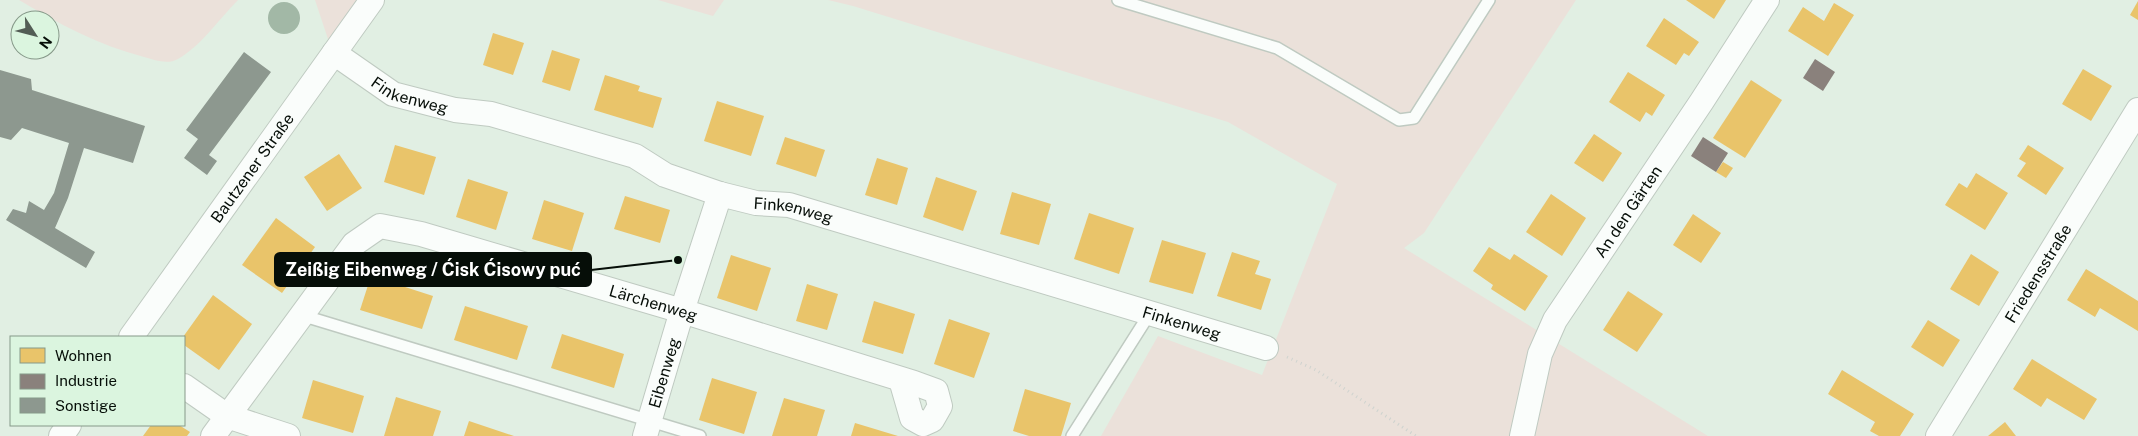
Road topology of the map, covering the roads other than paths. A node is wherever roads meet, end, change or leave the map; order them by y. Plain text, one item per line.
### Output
1 (372, 0) edge
2 (1118, 0) edge
3 (1489, 0) edge
4 (1767, 0) edge
5 (334, 53) junction
6 (2138, 110) edge
7 (720, 194) junction
8 (682, 311) junction
9 (1150, 313) junction
10 (301, 315) junction
11 (132, 336) edge
12 (1266, 348) road end
13 (901, 380) dead end
14 (185, 387) edge
15 (227, 416) junction
16 (647, 428) edge
17 (213, 436) edge
18 (288, 436) edge
19 (700, 436) edge
20 (1072, 436) edge
21 (1522, 436) edge
22 (1938, 436) edge

1 - 5 street, Bautzener Straße
2 - 3 lane
4 - 21 street, An den Gärten
5 - 7 street, Finkenweg
5 - 11 street, Bautzener Straße
6 - 22 street, Friedensstraße
7 - 8 street, Eibenweg
7 - 9 street, Finkenweg
8 - 10 street, Lärchenweg
8 - 13 street, Lärchenweg
8 - 16 street, Eibenweg
9 - 12 street, Finkenweg
9 - 20 lane
10 - 15 street, Lärchenweg
10 - 16 lane
14 - 15 street
15 - 17 street, Lärchenweg
15 - 18 street
16 - 19 lane

